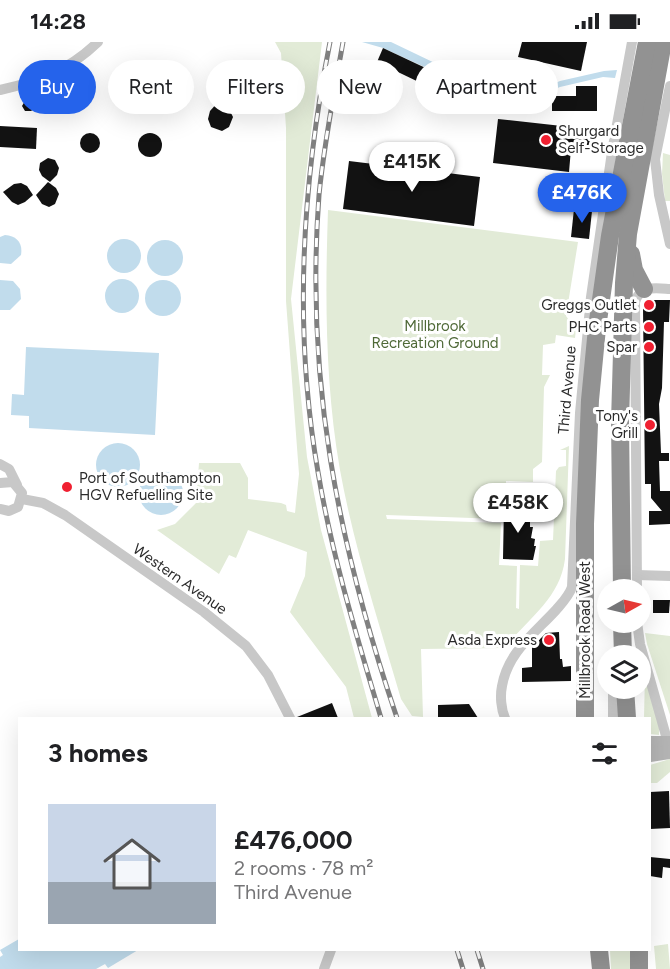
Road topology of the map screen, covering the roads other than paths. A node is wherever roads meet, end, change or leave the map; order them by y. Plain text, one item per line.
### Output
1 (98, 42) edge
2 (632, 42) edge
3 (647, 42) edge
4 (663, 42) edge
5 (670, 86) edge
6 (0, 90) edge
7 (628, 234) junction
8 (670, 244) edge
9 (644, 289) junction
10 (670, 289) edge
11 (0, 464) edge
12 (0, 483) edge
13 (17, 485) junction
14 (22, 499) junction
15 (0, 509) edge
16 (637, 575) junction
17 (670, 576) edge
18 (622, 579) edge
19 (637, 579) edge
20 (639, 633) edge
21 (613, 699) edge
22 (626, 699) edge
23 (289, 717) edge
24 (504, 717) edge
25 (585, 717) edge
26 (613, 717) edge
27 (627, 717) edge
28 (651, 743) edge
29 (670, 746) edge
30 (651, 755) edge
31 (331, 951) edge
32 (599, 951) edge
33 (639, 951) edge
34 (324, 969) edge
35 (601, 969) edge
36 (639, 969) edge

1 - 6 street
2 - 24 street, Third Avenue
3 - 25 highway, Millbrook Road West
4 - 7 highway
5 - 8 street
7 - 9 highway
7 - 18 highway
9 - 10 street
9 - 16 street
11 - 13 street
12 - 13 street
13 - 14 street
14 - 15 street
14 - 23 street, Western Avenue
16 - 17 street
16 - 19 street
20 - 29 street
21 - 26 street, Millbrook Road West
22 - 27 highway
28 - 29 street
29 - 30 street
31 - 34 street
32 - 35 highway
33 - 36 highway

